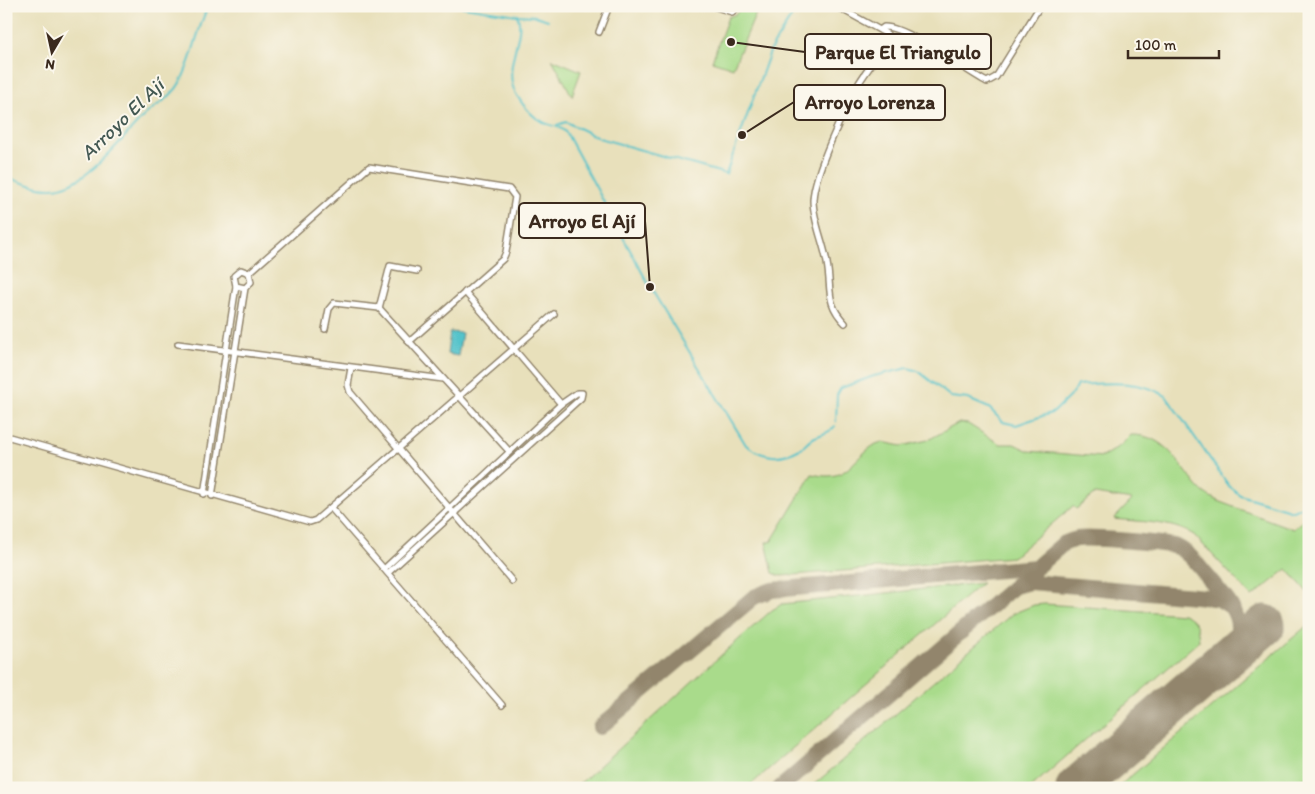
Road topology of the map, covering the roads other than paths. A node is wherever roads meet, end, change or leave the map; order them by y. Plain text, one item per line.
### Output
1 (609, 6) edge
2 (713, 6) edge
3 (739, 6) edge
4 (836, 6) edge
5 (1040, 6) edge
6 (880, 30) junction
7 (599, 32) dead end
8 (417, 271) dead end
9 (249, 273) junction
10 (236, 286) junction
11 (245, 288) junction
12 (465, 292) junction
13 (379, 308) junction
14 (554, 314) dead end
15 (845, 323) dead end
16 (325, 329) dead end
17 (409, 342) junction
18 (178, 344) dead end
19 (514, 349) junction
20 (226, 350) junction
21 (235, 351) junction
22 (351, 368) junction
23 (443, 378) junction
24 (460, 398) junction
25 (561, 404) junction
26 (6, 436) edge
27 (400, 450) junction
28 (509, 451) junction
29 (204, 494) junction
30 (212, 496) junction
31 (331, 508) junction
32 (451, 510) junction
33 (387, 570) junction
34 (512, 581) dead end
35 (502, 705) dead end

1 - 7 street
2 - 3 street
4 - 6 street
5 - 6 street
6 - 15 street
8 - 13 street
9 - 10 street
9 - 11 street
9 - 12 street
10 - 11 street
10 - 20 street
11 - 21 street
12 - 17 street
12 - 19 street
13 - 16 street
13 - 17 street
14 - 19 street
17 - 23 street
18 - 20 street
19 - 24 street
19 - 25 street
20 - 21 street
20 - 29 street
21 - 22 street
21 - 30 street
22 - 23 street
22 - 27 street
23 - 24 street
24 - 27 street
24 - 28 street
25 - 28 street
25 - 32 street
26 - 29 street
27 - 31 street
27 - 32 street
28 - 32 street
29 - 30 street
30 - 31 street
31 - 33 street
32 - 33 street
32 - 34 street
33 - 35 street

